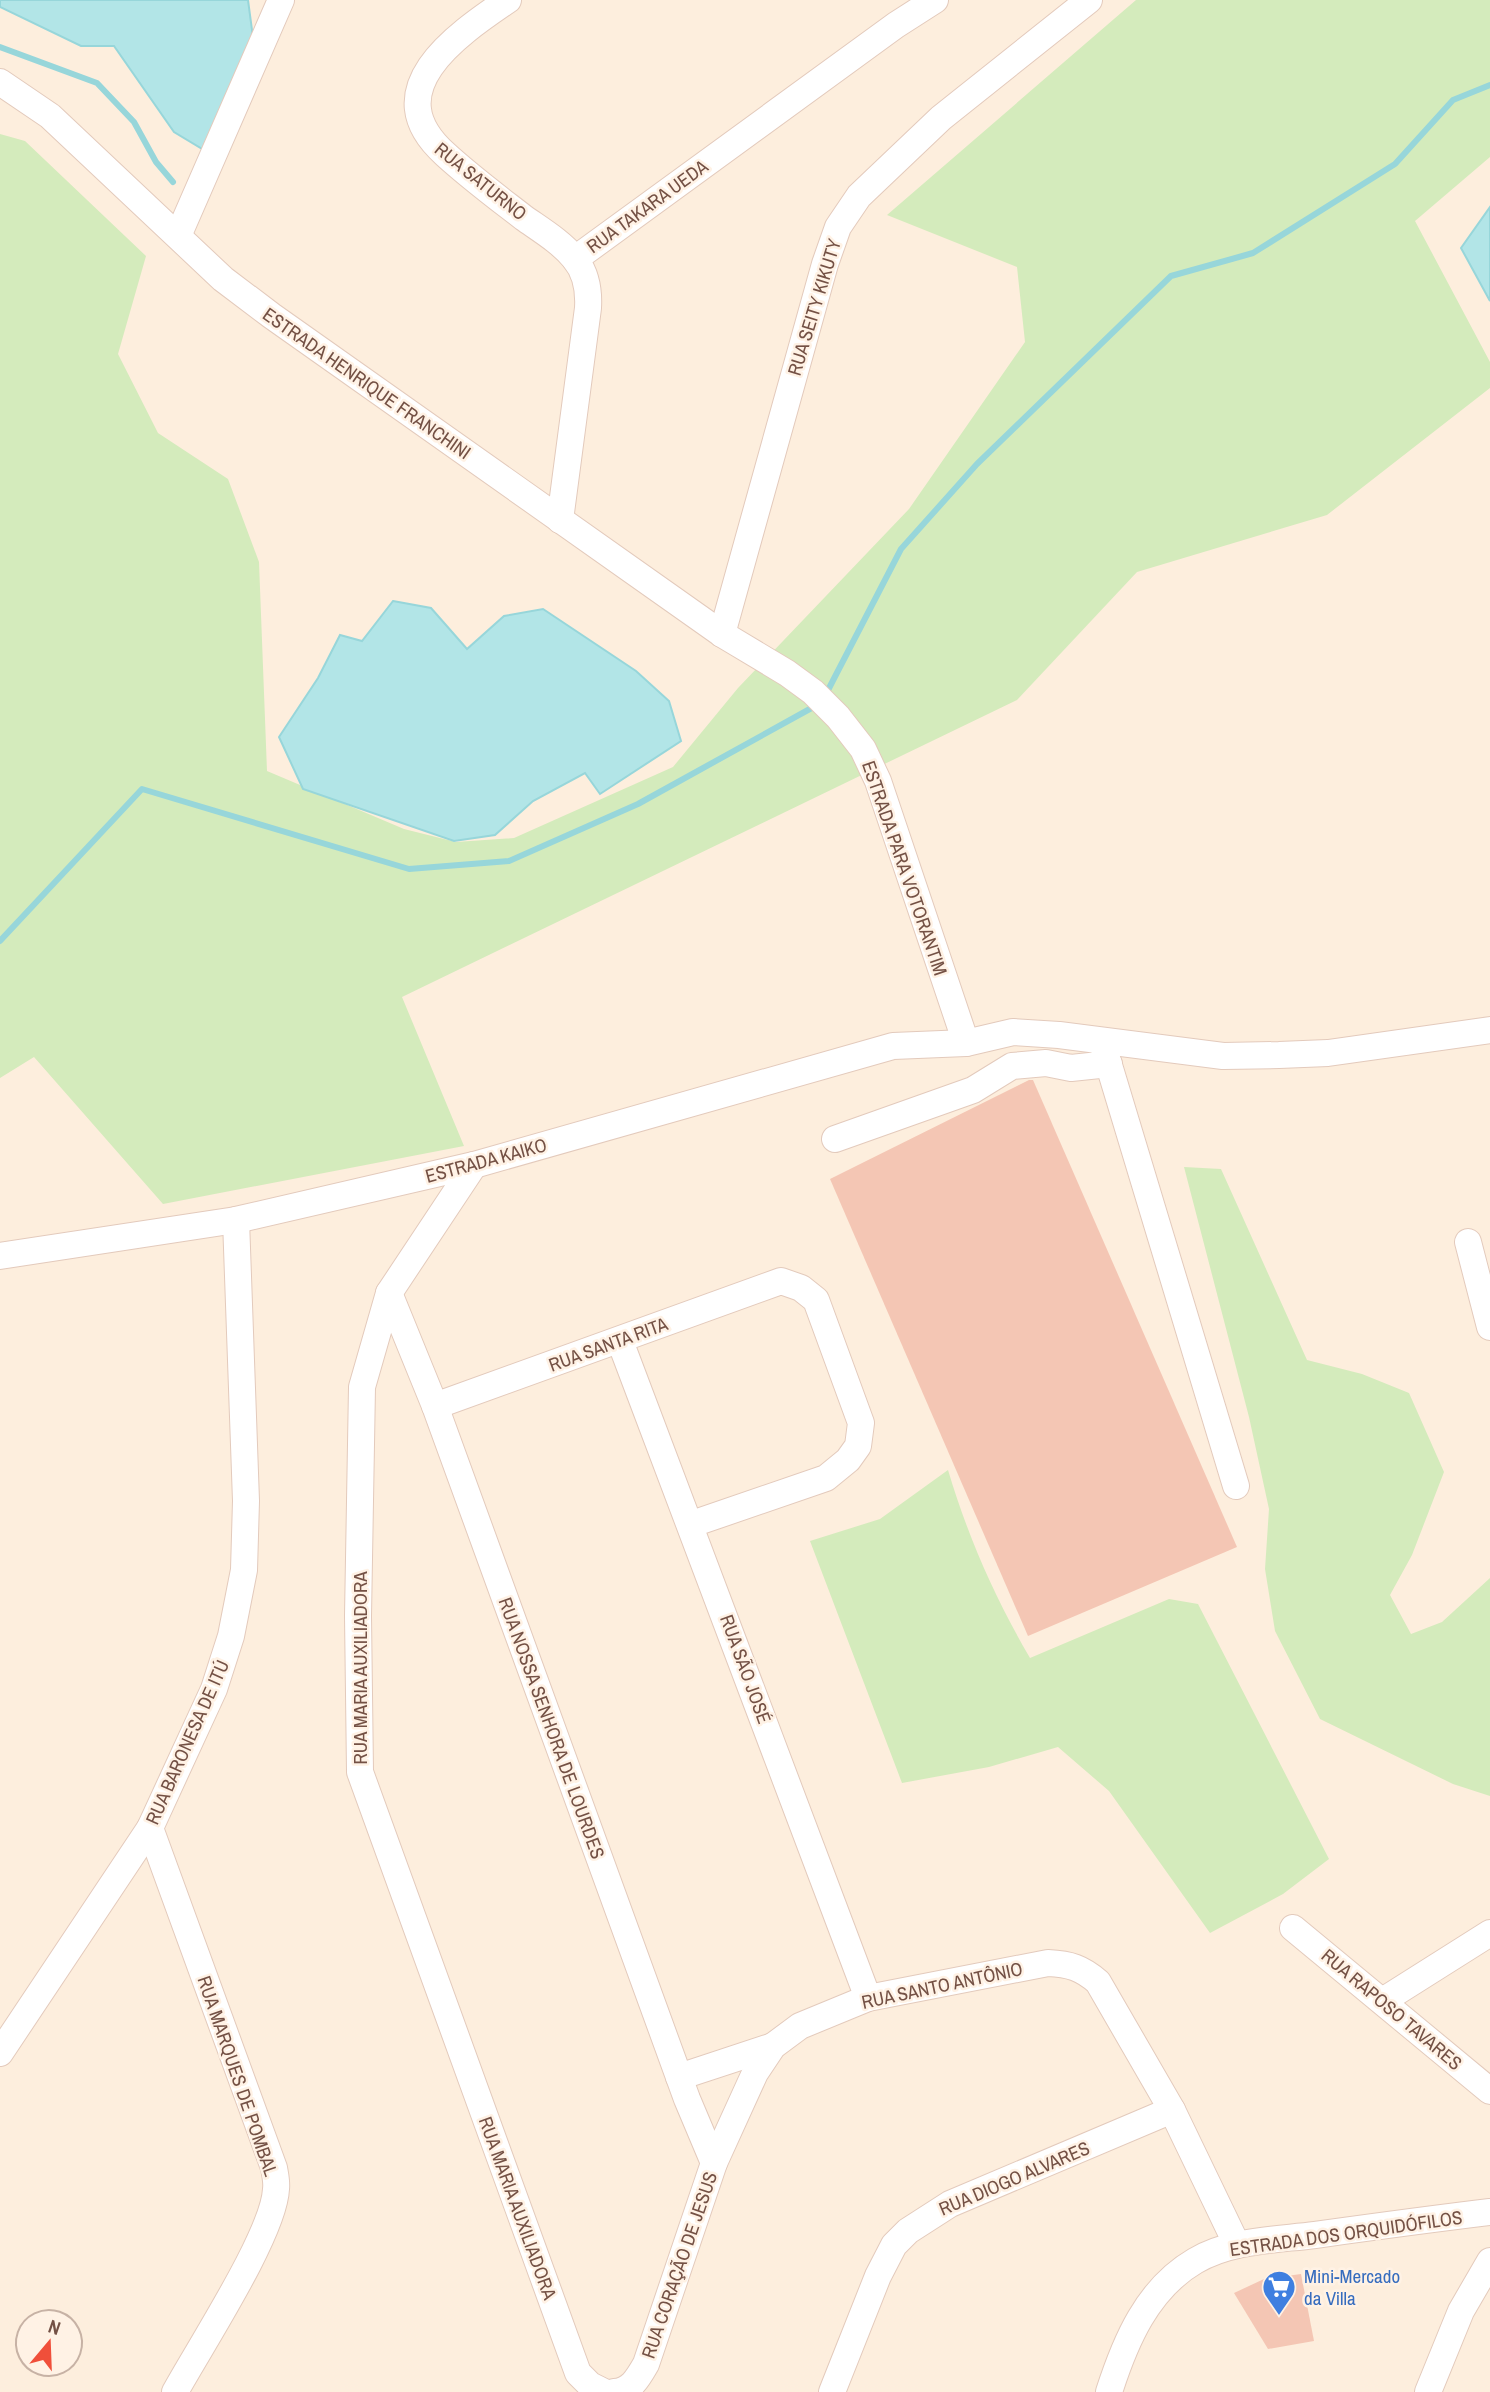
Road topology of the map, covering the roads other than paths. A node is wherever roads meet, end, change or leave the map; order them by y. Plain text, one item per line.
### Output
1 (281, 0) edge
2 (508, 0) edge
3 (935, 0) edge
4 (1089, 0) edge
5 (0, 82) edge
6 (178, 236) junction
7 (575, 259) junction
8 (560, 520) junction
9 (722, 634) junction
10 (756, 656) joint
11 (1490, 1030) edge
12 (966, 1043) junction
13 (1105, 1053) junction
14 (835, 1139) dead end
15 (474, 1165) junction
16 (236, 1220) junction
17 (1468, 1242) dead end
18 (0, 1256) edge
19 (389, 1293) junction
20 (1490, 1327) edge
21 (620, 1341) junction
22 (435, 1406) junction
23 (1236, 1486) dead end
24 (692, 1524) junction
25 (150, 1828) junction
26 (1293, 1928) dead end
27 (1490, 1933) edge
28 (868, 1997) junction
29 (1384, 2000) junction
30 (773, 2046) junction
31 (0, 2053) edge
32 (679, 2077) junction
33 (1490, 2091) edge
34 (1172, 2110) junction
35 (713, 2162) junction
36 (1490, 2212) edge
37 (1237, 2245) junction
38 (1490, 2261) edge
39 (174, 2392) edge
40 (604, 2392) edge
41 (614, 2392) edge
42 (832, 2392) edge
43 (1109, 2392) edge
44 (1428, 2392) edge

1 - 6 street
2 - 7 street, RUA SATURNO
3 - 7 street, RUA TAKARA UEDA
4 - 9 street, RUA SEITY KIKUTY
5 - 6 street, ESTRADA HENRIQUE FRANCHINI
6 - 8 street, ESTRADA HENRIQUE FRANCHINI
7 - 8 street, RUA TAKARA UEDA
8 - 9 street, ESTRADA HENRIQUE FRANCHINI
9 - 10 street, ESTRADA HENRIQUE FRANCHINI
10 - 12 street, ESTRADA PARA VOTORANTIM
11 - 13 street
12 - 13 street, ESTRADA KAIKO
12 - 15 street, ESTRADA KAIKO
13 - 14 street
13 - 23 street
15 - 16 street, ESTRADA KAIKO
15 - 19 street, RUA MARIA AUXILIADORA
16 - 18 street, ESTRADA KAIKO
16 - 25 street, RUA BARONESA DE ITÚ
17 - 20 street
19 - 22 street, RUA NOSSA SENHORA DE LOURDES
19 - 40 street, RUA MARIA AUXILIADORA
21 - 22 street, RUA SANTA RITA
21 - 24 street, RUA SÃO JOSÉ
21 - 24 street, RUA SANTA RITA
22 - 32 street, RUA NOSSA SENHORA DE LOURDES
24 - 28 street, RUA SÃO JOSÉ
25 - 31 street, RUA BARONESA DE ITÚ
25 - 39 street, RUA MARQUES DE POMBAL
26 - 29 street, RUA RAPOSO TAVARES
27 - 29 street
28 - 30 street, RUA SANTO ANTÔNIO
28 - 34 street, RUA SANTO ANTÔNIO
29 - 33 street, RUA RAPOSO TAVARES
30 - 32 street
30 - 35 street, RUA SANTO ANTÔNIO
32 - 35 street, RUA NOSSA SENHORA DE LOURDES
34 - 37 street
34 - 42 street, RUA DIOGO ALVARES
35 - 41 street, RUA CORAÇÃO DE JESUS
36 - 37 street, ESTRADA DOS ORQUIDÓFILOS
37 - 43 street, ESTRADA DOS ORQUIDÓFILOS
38 - 44 street

